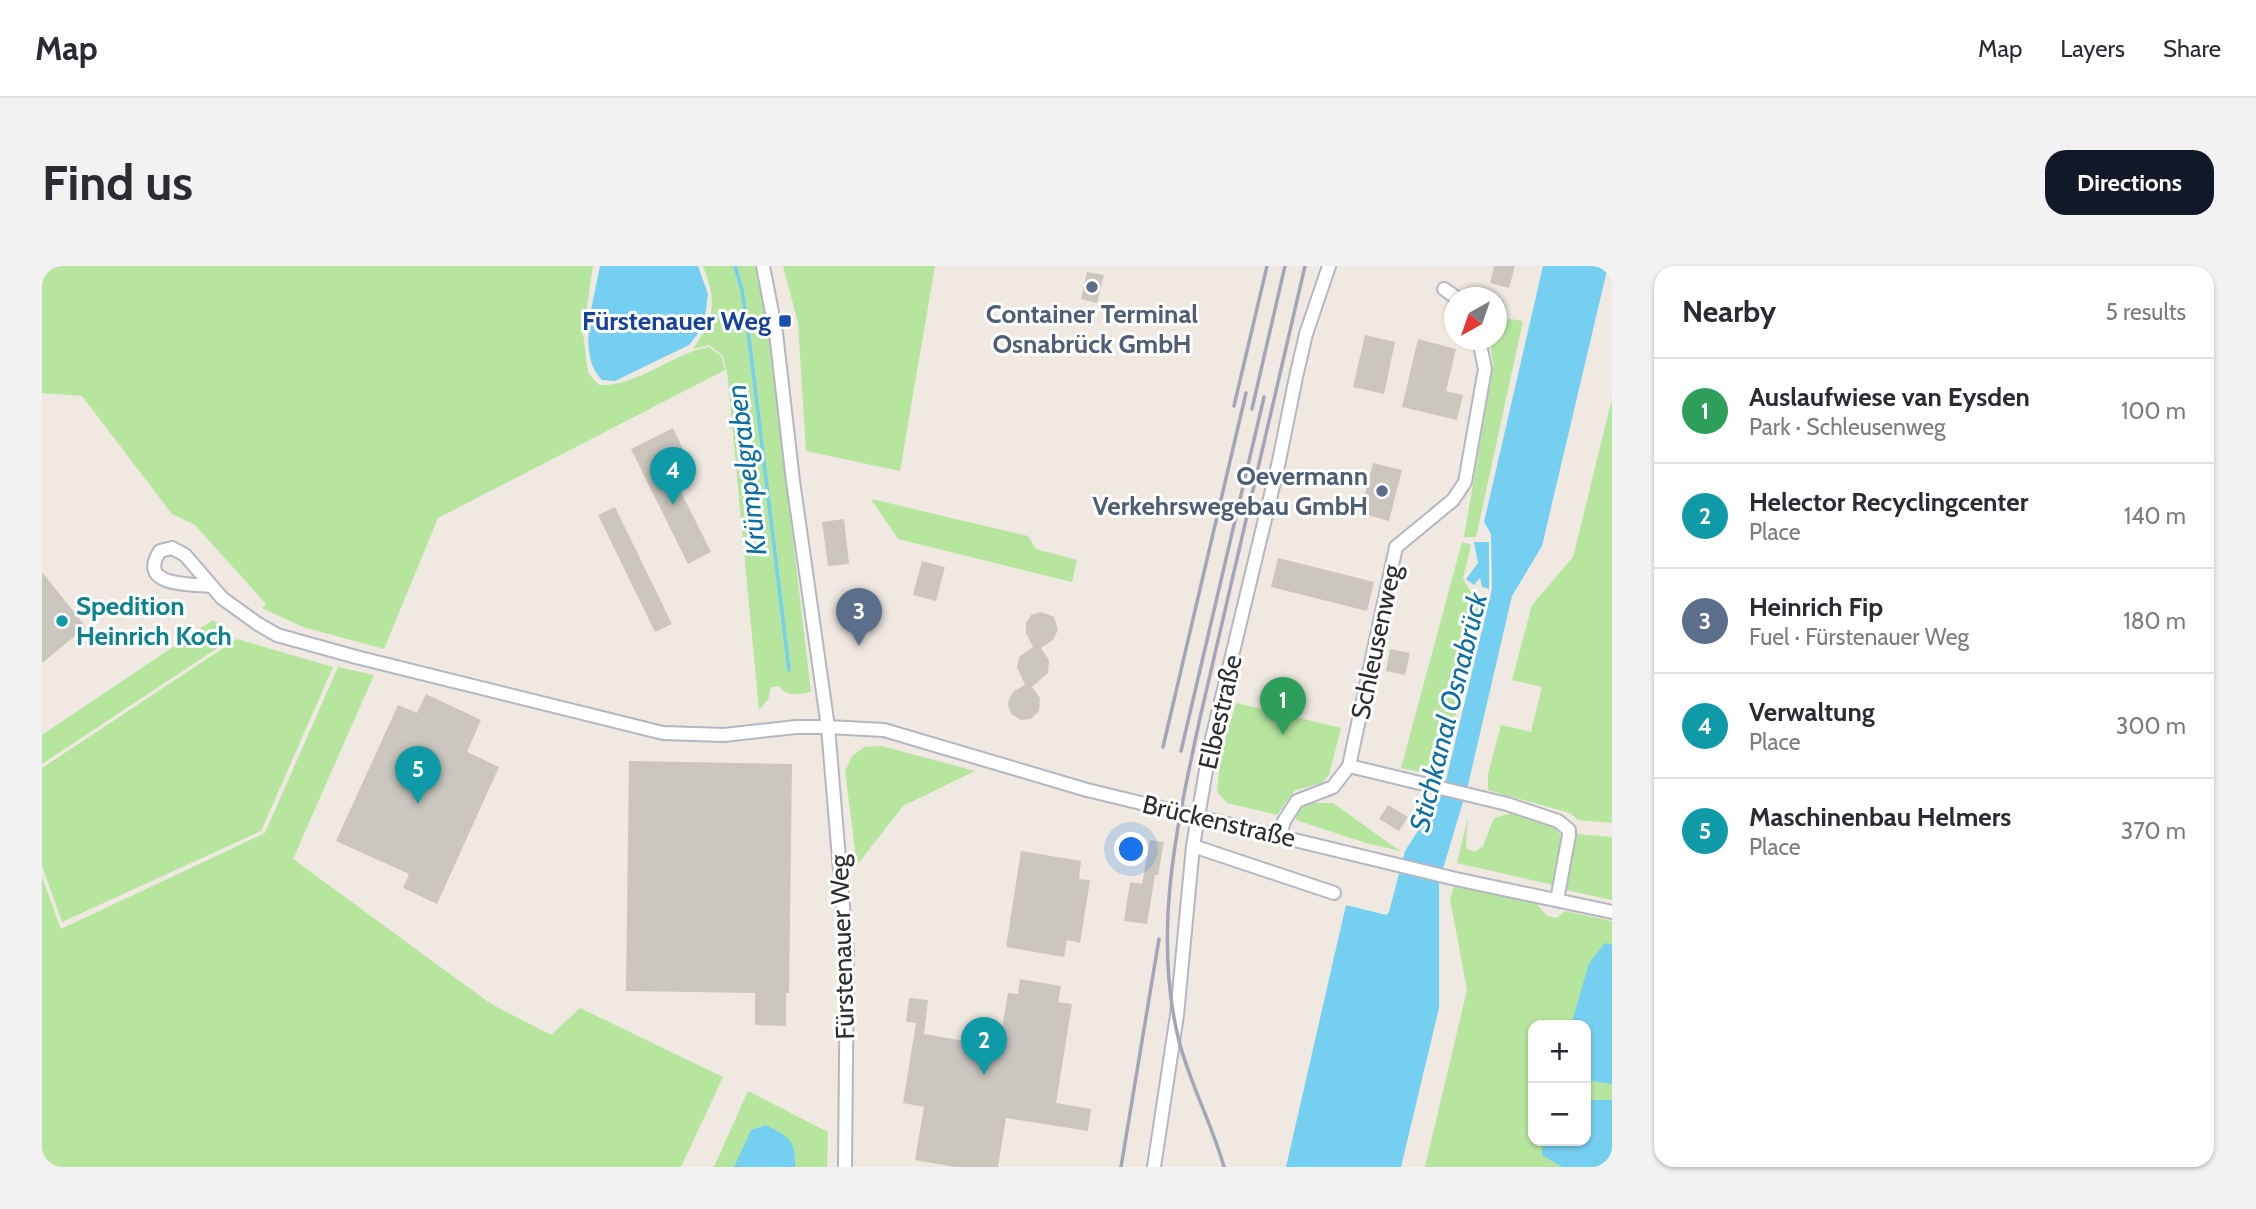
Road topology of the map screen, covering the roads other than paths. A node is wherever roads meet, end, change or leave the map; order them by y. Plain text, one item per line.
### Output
1 (763, 266) edge
2 (1329, 266) edge
3 (1481, 350) edge
4 (210, 586) dead end
5 (828, 727) junction
6 (1349, 766) junction
7 (1198, 816) junction
8 (1280, 836) junction
9 (1193, 846) junction
10 (1334, 893) dead end
11 (1557, 900) junction
12 (1612, 912) edge
13 (845, 1167) edge
14 (1154, 1167) edge

1 - 5 street, Fürstenauer Weg
2 - 7 street, Elbestraße
3 - 6 street, Schleusenweg
4 - 5 street
5 - 7 street, Brückenstraße
5 - 13 street, Fürstenauer Weg
6 - 8 street
6 - 11 street
7 - 8 street, Brückenstraße
7 - 9 street, Elbestraße
8 - 11 street, Brückenstraße
9 - 10 street
9 - 14 street, Elbestraße
11 - 12 street, Brückenstraße

